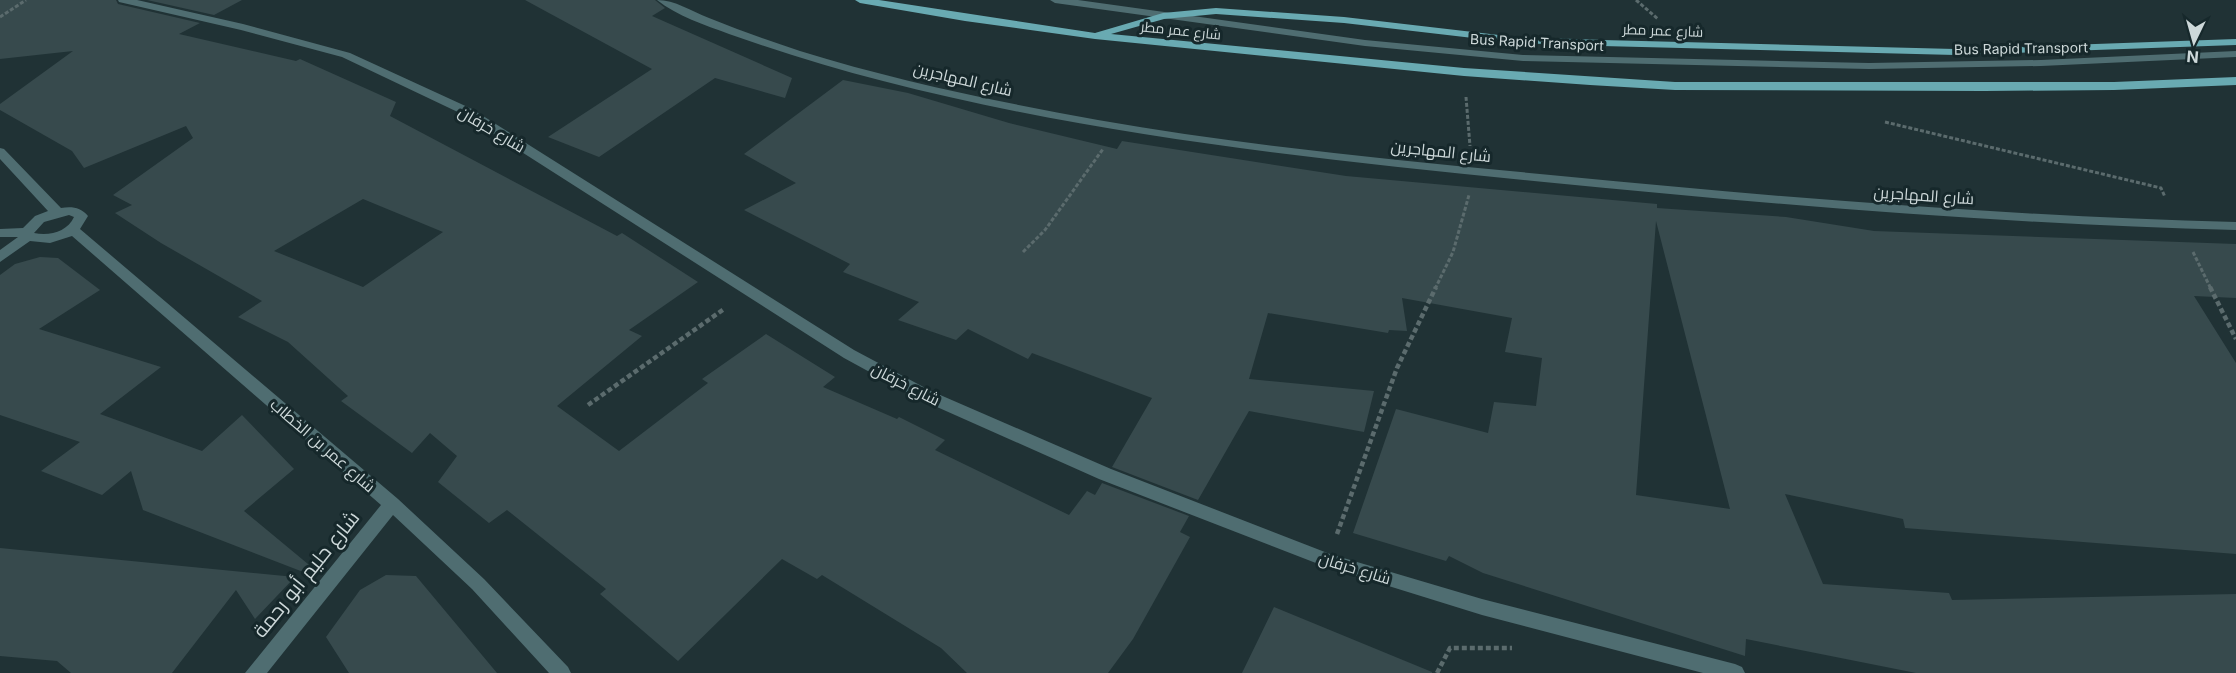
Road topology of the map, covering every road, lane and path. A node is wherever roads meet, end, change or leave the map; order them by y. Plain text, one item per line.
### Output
1 (26, 0) edge
2 (123, 0) edge
3 (662, 0) edge
4 (860, 0) edge
5 (1055, 0) edge
6 (1163, 16) junction
7 (0, 17) edge
8 (1095, 36) junction
9 (2236, 42) edge
10 (2236, 54) edge
11 (1464, 72) junction
12 (2236, 81) edge
13 (1885, 122) dead end
14 (1120, 127) junction
15 (0, 152) edge
16 (1472, 171) junction
17 (57, 212) junction
18 (2180, 225) junction
19 (2236, 226) edge
20 (72, 229) junction
21 (0, 233) edge
22 (27, 234) junction
23 (1023, 252) dead end
24 (0, 257) edge
25 (750, 291) junction
26 (2236, 339) edge
27 (588, 405) dead end
28 (392, 504) junction
29 (1327, 560) junction
30 (1545, 624) junction
31 (255, 673) edge
32 (561, 673) edge
33 (1437, 673) edge
34 (1735, 673) edge

1 - 7 path
2 - 25 street, شارع خرفان
3 - 14 street, شارع المهاجرين
4 - 8 main road, شارع عمر مطر
5 - 6 street, Bus Rapid Transport
6 - 8 main road, شارع عمر مطر
6 - 9 main road, شارع عمر مطر
6 - 10 street, Bus Rapid Transport
8 - 11 main road, شارع عمر مطر
11 - 12 main road, شارع عمر مطر
11 - 16 path
13 - 18 path
14 - 16 street, شارع المهاجرين
14 - 23 path
15 - 17 street
16 - 18 street, شارع المهاجرين
16 - 29 path
17 - 20 street
17 - 22 street
18 - 19 street, شارع المهاجرين
18 - 26 path
20 - 22 street
20 - 28 street, شارع عمر بن الخطاب
21 - 22 street
22 - 24 street
25 - 27 path
25 - 29 street, شارع خرفان
28 - 31 street, شارع حليم أبو رحمة
28 - 32 street, شارع عمر بن الخطاب
29 - 30 street, شارع خرفان
30 - 33 path
30 - 34 street, شارع خرفان

